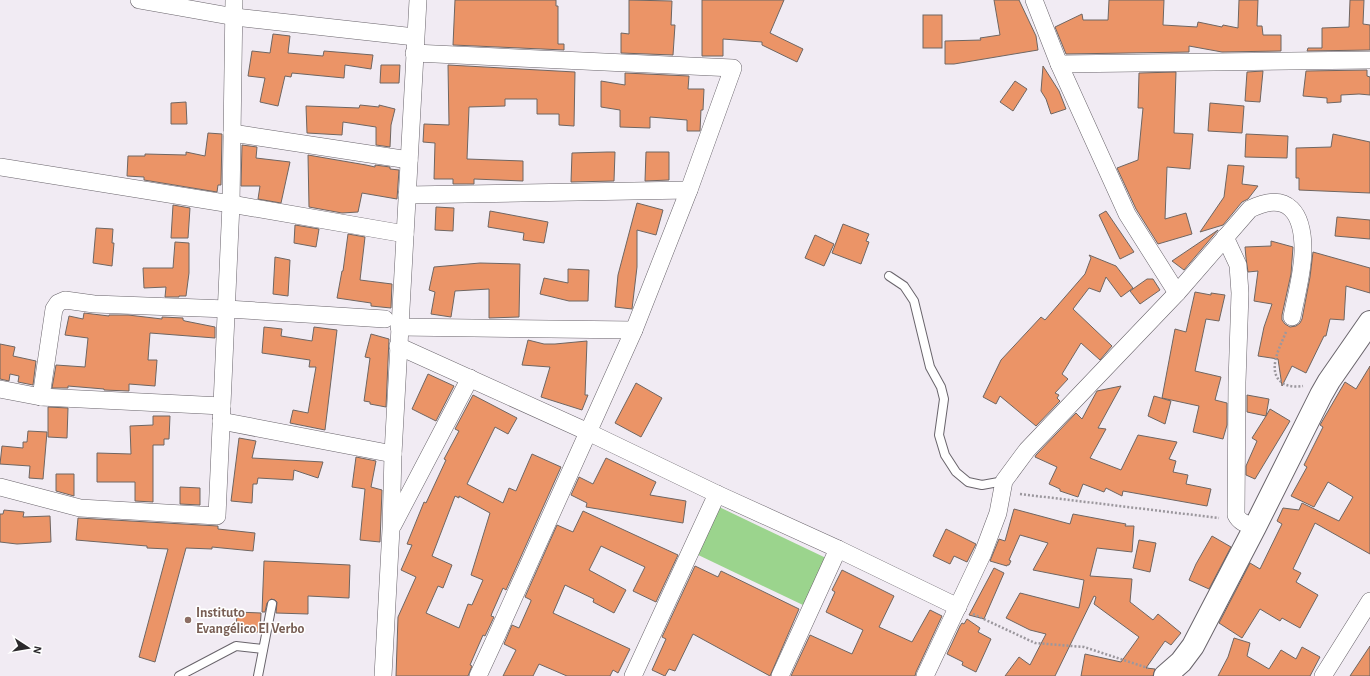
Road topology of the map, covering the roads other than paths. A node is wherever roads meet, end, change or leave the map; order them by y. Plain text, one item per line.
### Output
1 (139, 0) edge
2 (234, 0) edge
3 (418, 0) edge
4 (1034, 0) edge
5 (235, 17) junction
6 (415, 45) junction
7 (1370, 60) edge
8 (1059, 64) junction
9 (232, 133) junction
10 (409, 160) junction
11 (0, 167) edge
12 (688, 190) junction
13 (407, 195) junction
14 (231, 204) junction
15 (404, 234) junction
16 (1225, 237) junction
17 (889, 276) dead end
18 (1177, 293) junction
19 (227, 309) junction
20 (1292, 317) road end
21 (1370, 322) edge
22 (392, 323) junction
23 (634, 330) junction
24 (398, 346) junction
25 (470, 378) junction
26 (0, 389) edge
27 (41, 396) junction
28 (222, 413) junction
29 (588, 432) junction
30 (392, 454) junction
31 (1004, 486) junction
32 (0, 488) edge
33 (717, 494) junction
34 (1247, 523) junction
35 (391, 529) junction
36 (838, 549) junction
37 (1370, 601) edge
38 (272, 604) dead end
39 (958, 607) junction
40 (263, 649) junction
41 (1166, 675) edge
42 (179, 676) edge
43 (258, 676) edge
44 (383, 676) edge
45 (478, 676) edge
46 (633, 676) edge
47 (780, 676) edge
48 (925, 676) edge
49 (1323, 676) edge

1 - 5 street
2 - 5 street
3 - 6 street
4 - 8 street
5 - 6 street
5 - 9 street
6 - 10 street
6 - 12 street
7 - 8 street
8 - 18 street
9 - 10 street
9 - 14 street
10 - 13 street
11 - 14 street
12 - 13 street
12 - 23 street
13 - 15 street
14 - 15 street
14 - 19 street
15 - 22 street
16 - 18 street
16 - 20 street
16 - 34 street
17 - 31 lane
18 - 31 street
19 - 22 street
19 - 27 street
19 - 28 street
21 - 34 street
22 - 23 street
22 - 24 street
23 - 29 street
24 - 25 street
24 - 30 street
25 - 29 street
25 - 35 street
26 - 27 street
27 - 28 street
28 - 30 street
28 - 32 street
29 - 33 street
29 - 45 street
30 - 35 street
31 - 39 street
33 - 36 street
33 - 46 street
34 - 41 street
35 - 44 street
36 - 39 street
36 - 47 street
37 - 49 street
38 - 40 lane
39 - 48 street
40 - 42 lane
40 - 43 lane

